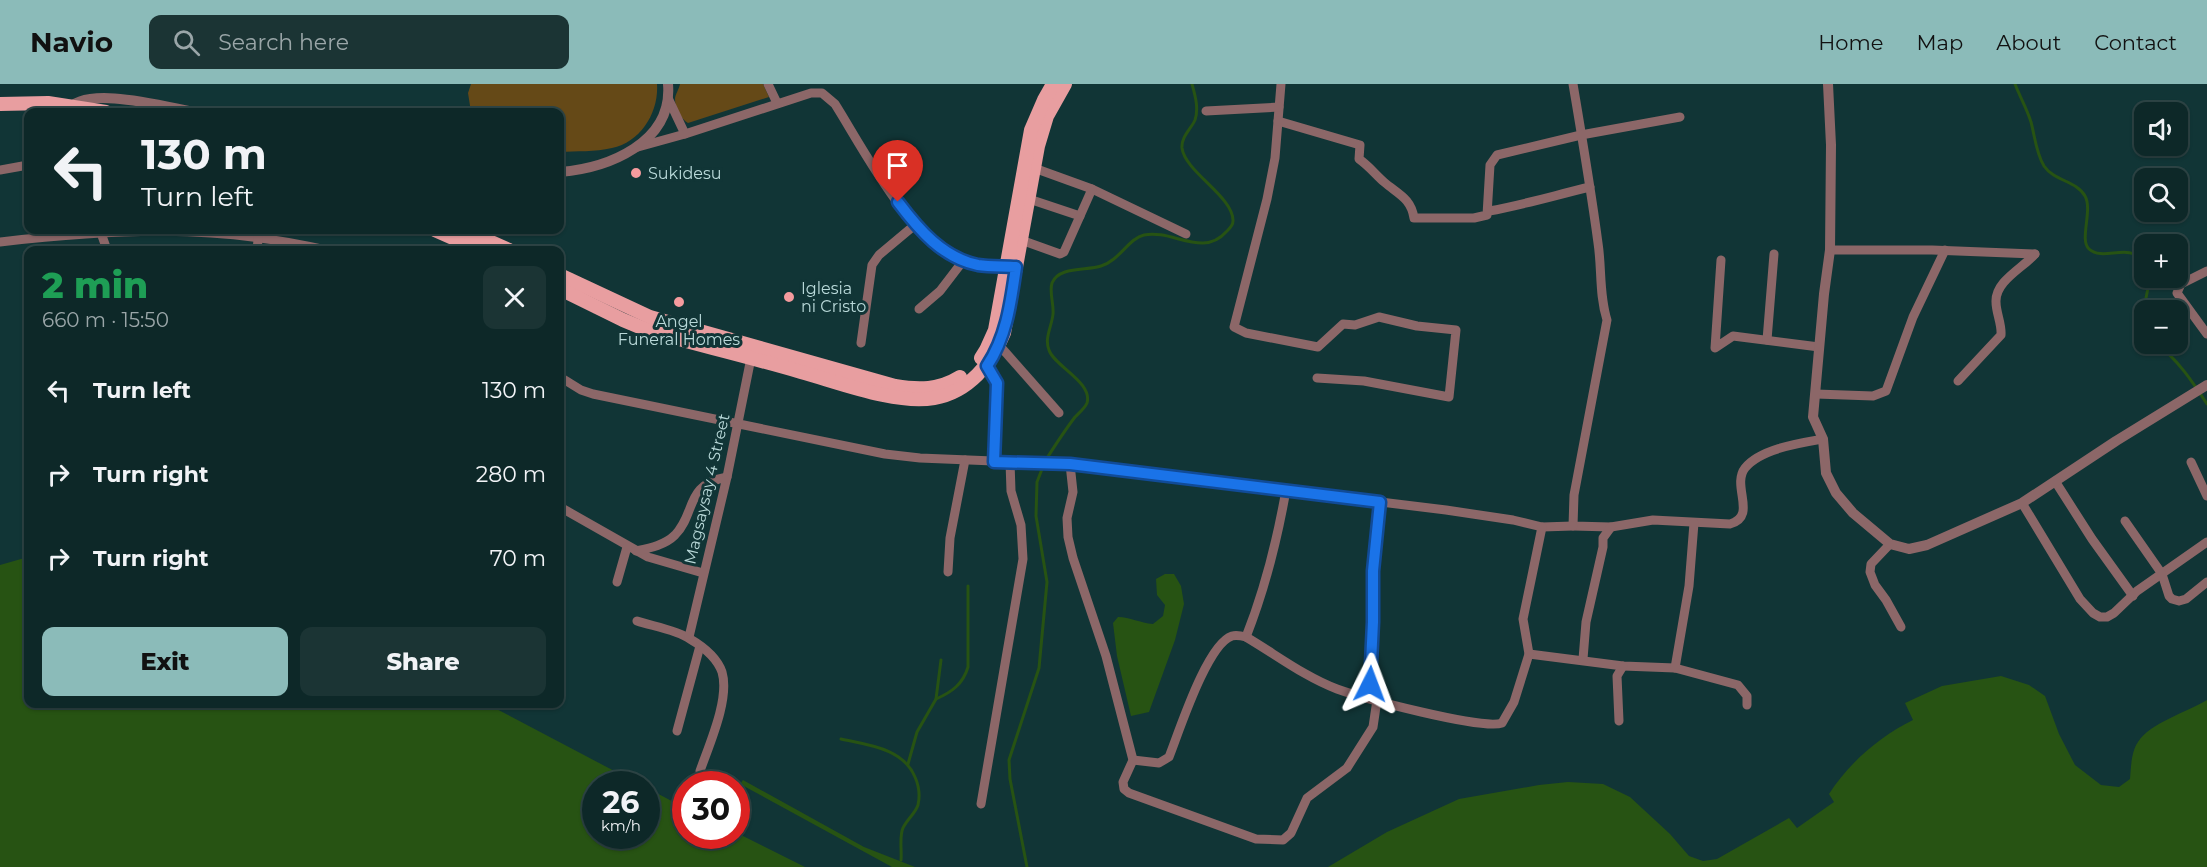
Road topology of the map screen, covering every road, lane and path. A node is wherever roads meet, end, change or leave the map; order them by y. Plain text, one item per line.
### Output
1 (668, 84) edge
2 (768, 84) edge
3 (1053, 84) edge
4 (1065, 84) edge
5 (1281, 84) edge
6 (1573, 84) edge
7 (1828, 84) edge
8 (668, 98) junction
9 (1048, 102) junction
10 (777, 103) junction
11 (0, 104) edge
12 (1279, 107) junction
13 (26, 108) edge
14 (66, 108) edge
15 (172, 108) edge
16 (24, 110) edge
17 (1206, 111) dead end
18 (0, 112) edge
19 (1680, 117) dead end
20 (1278, 121) junction
21 (684, 134) junction
22 (1581, 135) junction
23 (637, 147) junction
24 (24, 166) edge
25 (1034, 168) junction
26 (0, 170) edge
27 (564, 171) edge
28 (1590, 186) junction
29 (1092, 189) junction
30 (1023, 198) junction
31 (1489, 211) junction
32 (1080, 216) junction
33 (916, 224) junction
34 (76, 234) edge
35 (262, 234) edge
36 (444, 234) edge
37 (473, 234) edge
38 (1186, 234) dead end
39 (1021, 240) junction
40 (0, 243) edge
41 (308, 246) edge
42 (471, 246) edge
43 (499, 246) edge
44 (1830, 250) junction
45 (1945, 250) junction
46 (1774, 254) dead end
47 (1721, 260) dead end
48 (963, 261) junction
49 (1011, 266) junction
50 (2207, 271) edge
51 (564, 277) edge
52 (564, 291) edge
53 (919, 309) dead end
54 (2207, 334) edge
55 (1767, 340) junction
56 (861, 343) dead end
57 (999, 345) junction
58 (1819, 347) junction
59 (753, 352) junction
60 (987, 366) junction
61 (1317, 378) dead end
62 (564, 379) edge
63 (1958, 381) dead end
64 (2207, 385) edge
65 (1816, 394) junction
66 (1059, 413) dead end
67 (737, 423) junction
68 (1823, 439) junction
69 (965, 460) junction
70 (994, 462) junction
71 (1010, 462) junction
72 (2191, 462) dead end
73 (1070, 464) junction
74 (727, 477) junction
75 (2055, 481) junction
76 (1286, 490) junction
77 (2207, 496) edge
78 (1380, 502) junction
79 (2022, 503) junction
80 (564, 509) edge
81 (2126, 521) dead end
82 (1694, 523) junction
83 (1573, 526) junction
84 (1542, 527) junction
85 (1611, 527) junction
86 (2207, 542) edge
87 (1890, 544) junction
88 (631, 549) junction
89 (948, 572) dead end
90 (703, 573) junction
91 (2162, 574) junction
92 (617, 582) dead end
93 (2207, 582) edge
94 (2133, 597) junction
95 (637, 621) dead end
96 (1901, 627) dead end
97 (689, 637) junction
98 (1246, 637) junction
99 (700, 646) junction
100 (1529, 654) junction
101 (1583, 659) junction
102 (1623, 666) junction
103 (1675, 668) junction
104 (1377, 700) junction
105 (1747, 705) dead end
106 (1619, 721) dead end
107 (677, 731) dead end
108 (1132, 760) junction
109 (700, 771) dead end
110 (981, 804) dead end

1 - 8 street
2 - 10 street
3 - 9 main road
4 - 9 main road
5 - 12 street
6 - 22 street
7 - 44 street
8 - 21 street
8 - 23 street
9 - 25 main road
9 - 30 main road
10 - 21 street
10 - 33 street
11 - 13 main road
12 - 17 street
12 - 20 street
14 - 15 street
16 - 18 main road
19 - 22 street
20 - 31 street
20 - 61 street
21 - 23 street
22 - 28 street
22 - 31 street
23 - 27 street
24 - 26 street
25 - 29 street
25 - 30 main road
28 - 31 street
28 - 83 street
29 - 32 street
29 - 38 street
30 - 32 street
30 - 39 main road
30 - 49 main road
32 - 39 street
33 - 48 street
33 - 56 street
34 - 40 street
35 - 41 street
36 - 42 main road
37 - 43 main road
39 - 49 main road
44 - 45 street
44 - 58 street
45 - 63 street
45 - 65 street
46 - 55 street
47 - 55 street
48 - 49 street
48 - 53 street
49 - 57 main road
49 - 59 main road
50 - 54 street
51 - 59 main road
52 - 59 main road
55 - 58 street
57 - 60 main road
57 - 66 street
58 - 65 street
59 - 60 main road
59 - 67 street, Magsaysay 4 Street
60 - 70 street
62 - 67 street
64 - 75 street
65 - 68 street
67 - 69 street
67 - 74 street, Magsaysay 4 Street
68 - 82 street
68 - 87 street
69 - 70 street
69 - 89 street
70 - 71 street
71 - 73 street
71 - 110 street
72 - 77 street
73 - 76 street
73 - 108 street
74 - 88 street
74 - 90 street, Magsaysay 4 Street
75 - 79 street
75 - 94 street
76 - 78 street
76 - 98 street
78 - 84 street
78 - 104 street
79 - 87 street
79 - 94 street
80 - 88 street
81 - 91 street
82 - 85 street
82 - 103 street
83 - 84 street
83 - 85 street
84 - 100 street
85 - 101 street
86 - 91 street
87 - 96 street
88 - 90 street
88 - 92 street
90 - 97 street, Magsaysay 4 Street
91 - 93 street
91 - 94 street
95 - 97 street
97 - 99 street
98 - 104 street
98 - 108 street
99 - 107 street
99 - 109 street
100 - 101 street
100 - 104 street
101 - 102 street
102 - 103 street
102 - 106 street
103 - 105 street
104 - 108 street

